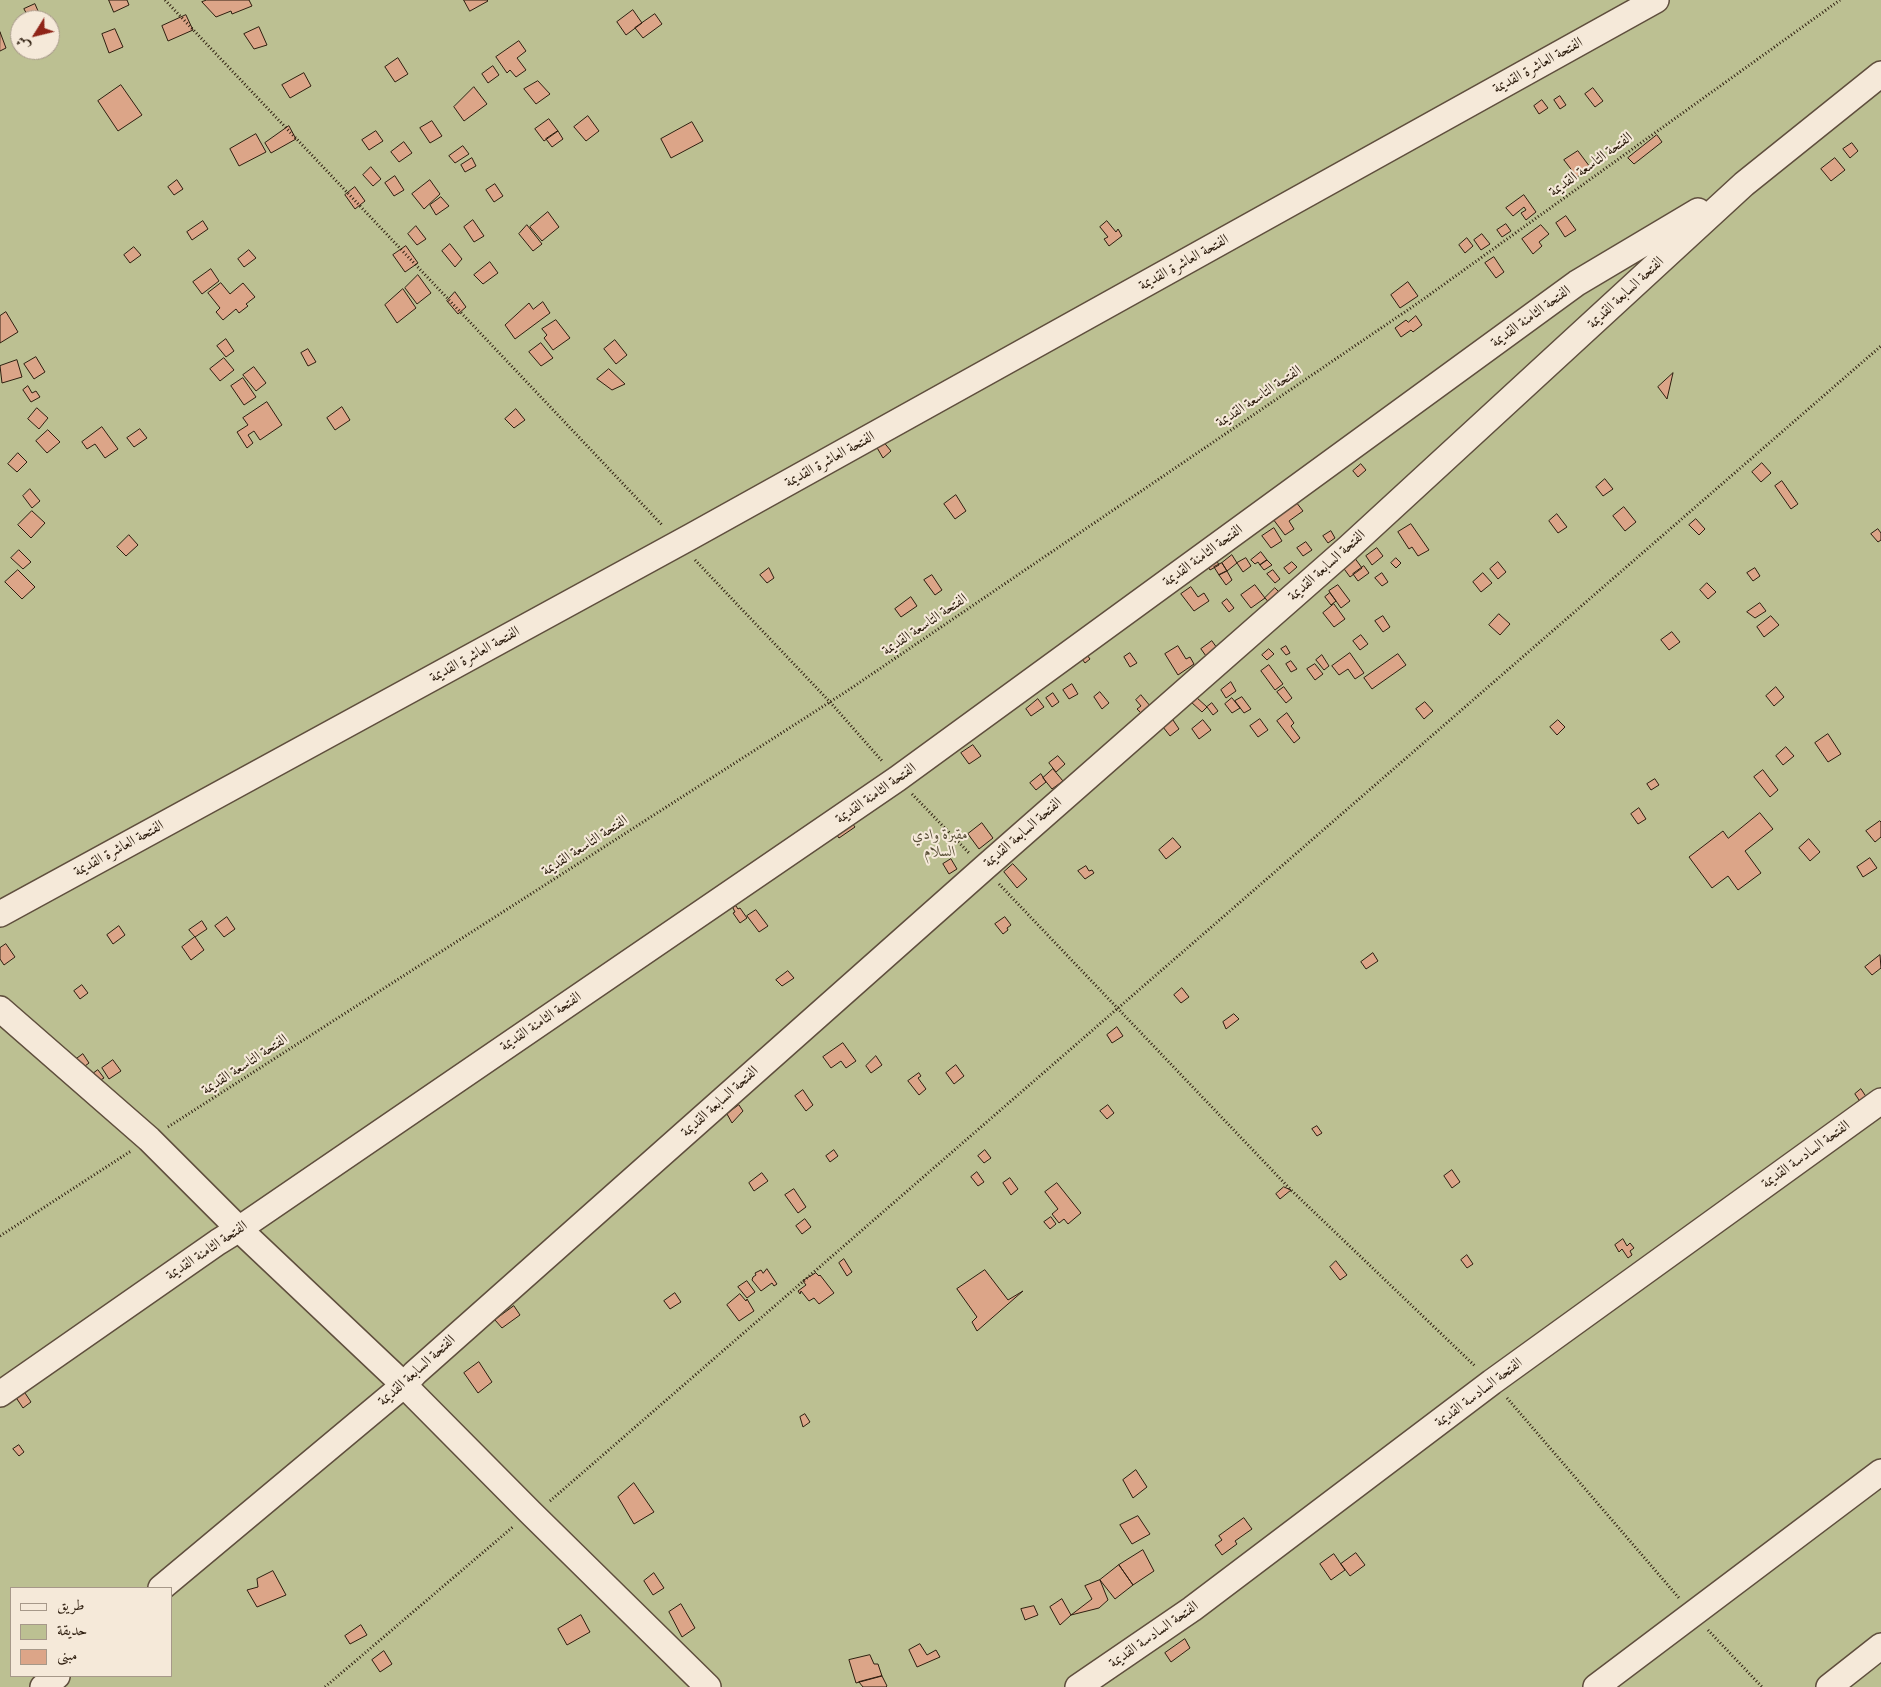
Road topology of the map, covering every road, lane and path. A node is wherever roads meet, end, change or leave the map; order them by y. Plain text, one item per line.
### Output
1 (165, 0) edge
2 (1656, 0) edge
3 (1840, 0) edge
4 (1881, 74) edge
5 (1744, 184) junction
6 (1881, 346) edge
7 (679, 543) junction
8 (830, 702) junction
9 (897, 779) junction
10 (984, 868) junction
11 (0, 914) edge
12 (1118, 1008) junction
13 (0, 1009) edge
14 (1881, 1101) edge
15 (150, 1139) junction
16 (239, 1229) junction
17 (0, 1236) edge
18 (1492, 1382) junction
19 (404, 1385) junction
20 (0, 1394) edge
21 (1881, 1472) edge
22 (530, 1512) junction
23 (162, 1587) edge
24 (1693, 1614) junction
25 (1881, 1646) edge
26 (55, 1677) edge
27 (43, 1687) edge
28 (325, 1687) edge
29 (708, 1687) edge
30 (1078, 1687) edge
31 (1596, 1687) edge
32 (1762, 1687) edge
33 (1829, 1687) edge

1 - 7 path
2 - 7 street, الفتحة العاشرة القديمة
3 - 8 path, الفتحة التاسعة القديمة
4 - 5 street, الفتحة السابعة القديمة
5 - 9 street, الفتحة الثامنة القديمة
5 - 10 street, الفتحة السابعة القديمة
6 - 12 path
7 - 8 path
7 - 11 street, الفتحة العاشرة القديمة
8 - 9 path
8 - 15 path, الفتحة التاسعة القديمة
9 - 10 path
9 - 16 street, الفتحة الثامنة القديمة
10 - 12 path
10 - 19 street, الفتحة السابعة القديمة
12 - 18 path
12 - 22 path
13 - 15 street
14 - 18 street, الفتحة السادسة القديمة
15 - 16 street
15 - 17 path, الفتحة التاسعة القديمة
16 - 19 street
16 - 20 street, الفتحة الثامنة القديمة
18 - 24 path
18 - 30 street, الفتحة السادسة القديمة
19 - 22 street
19 - 23 street, الفتحة السابعة القديمة
21 - 24 street
22 - 28 path
22 - 29 street
24 - 31 street
24 - 32 path
25 - 33 street
26 - 27 street

